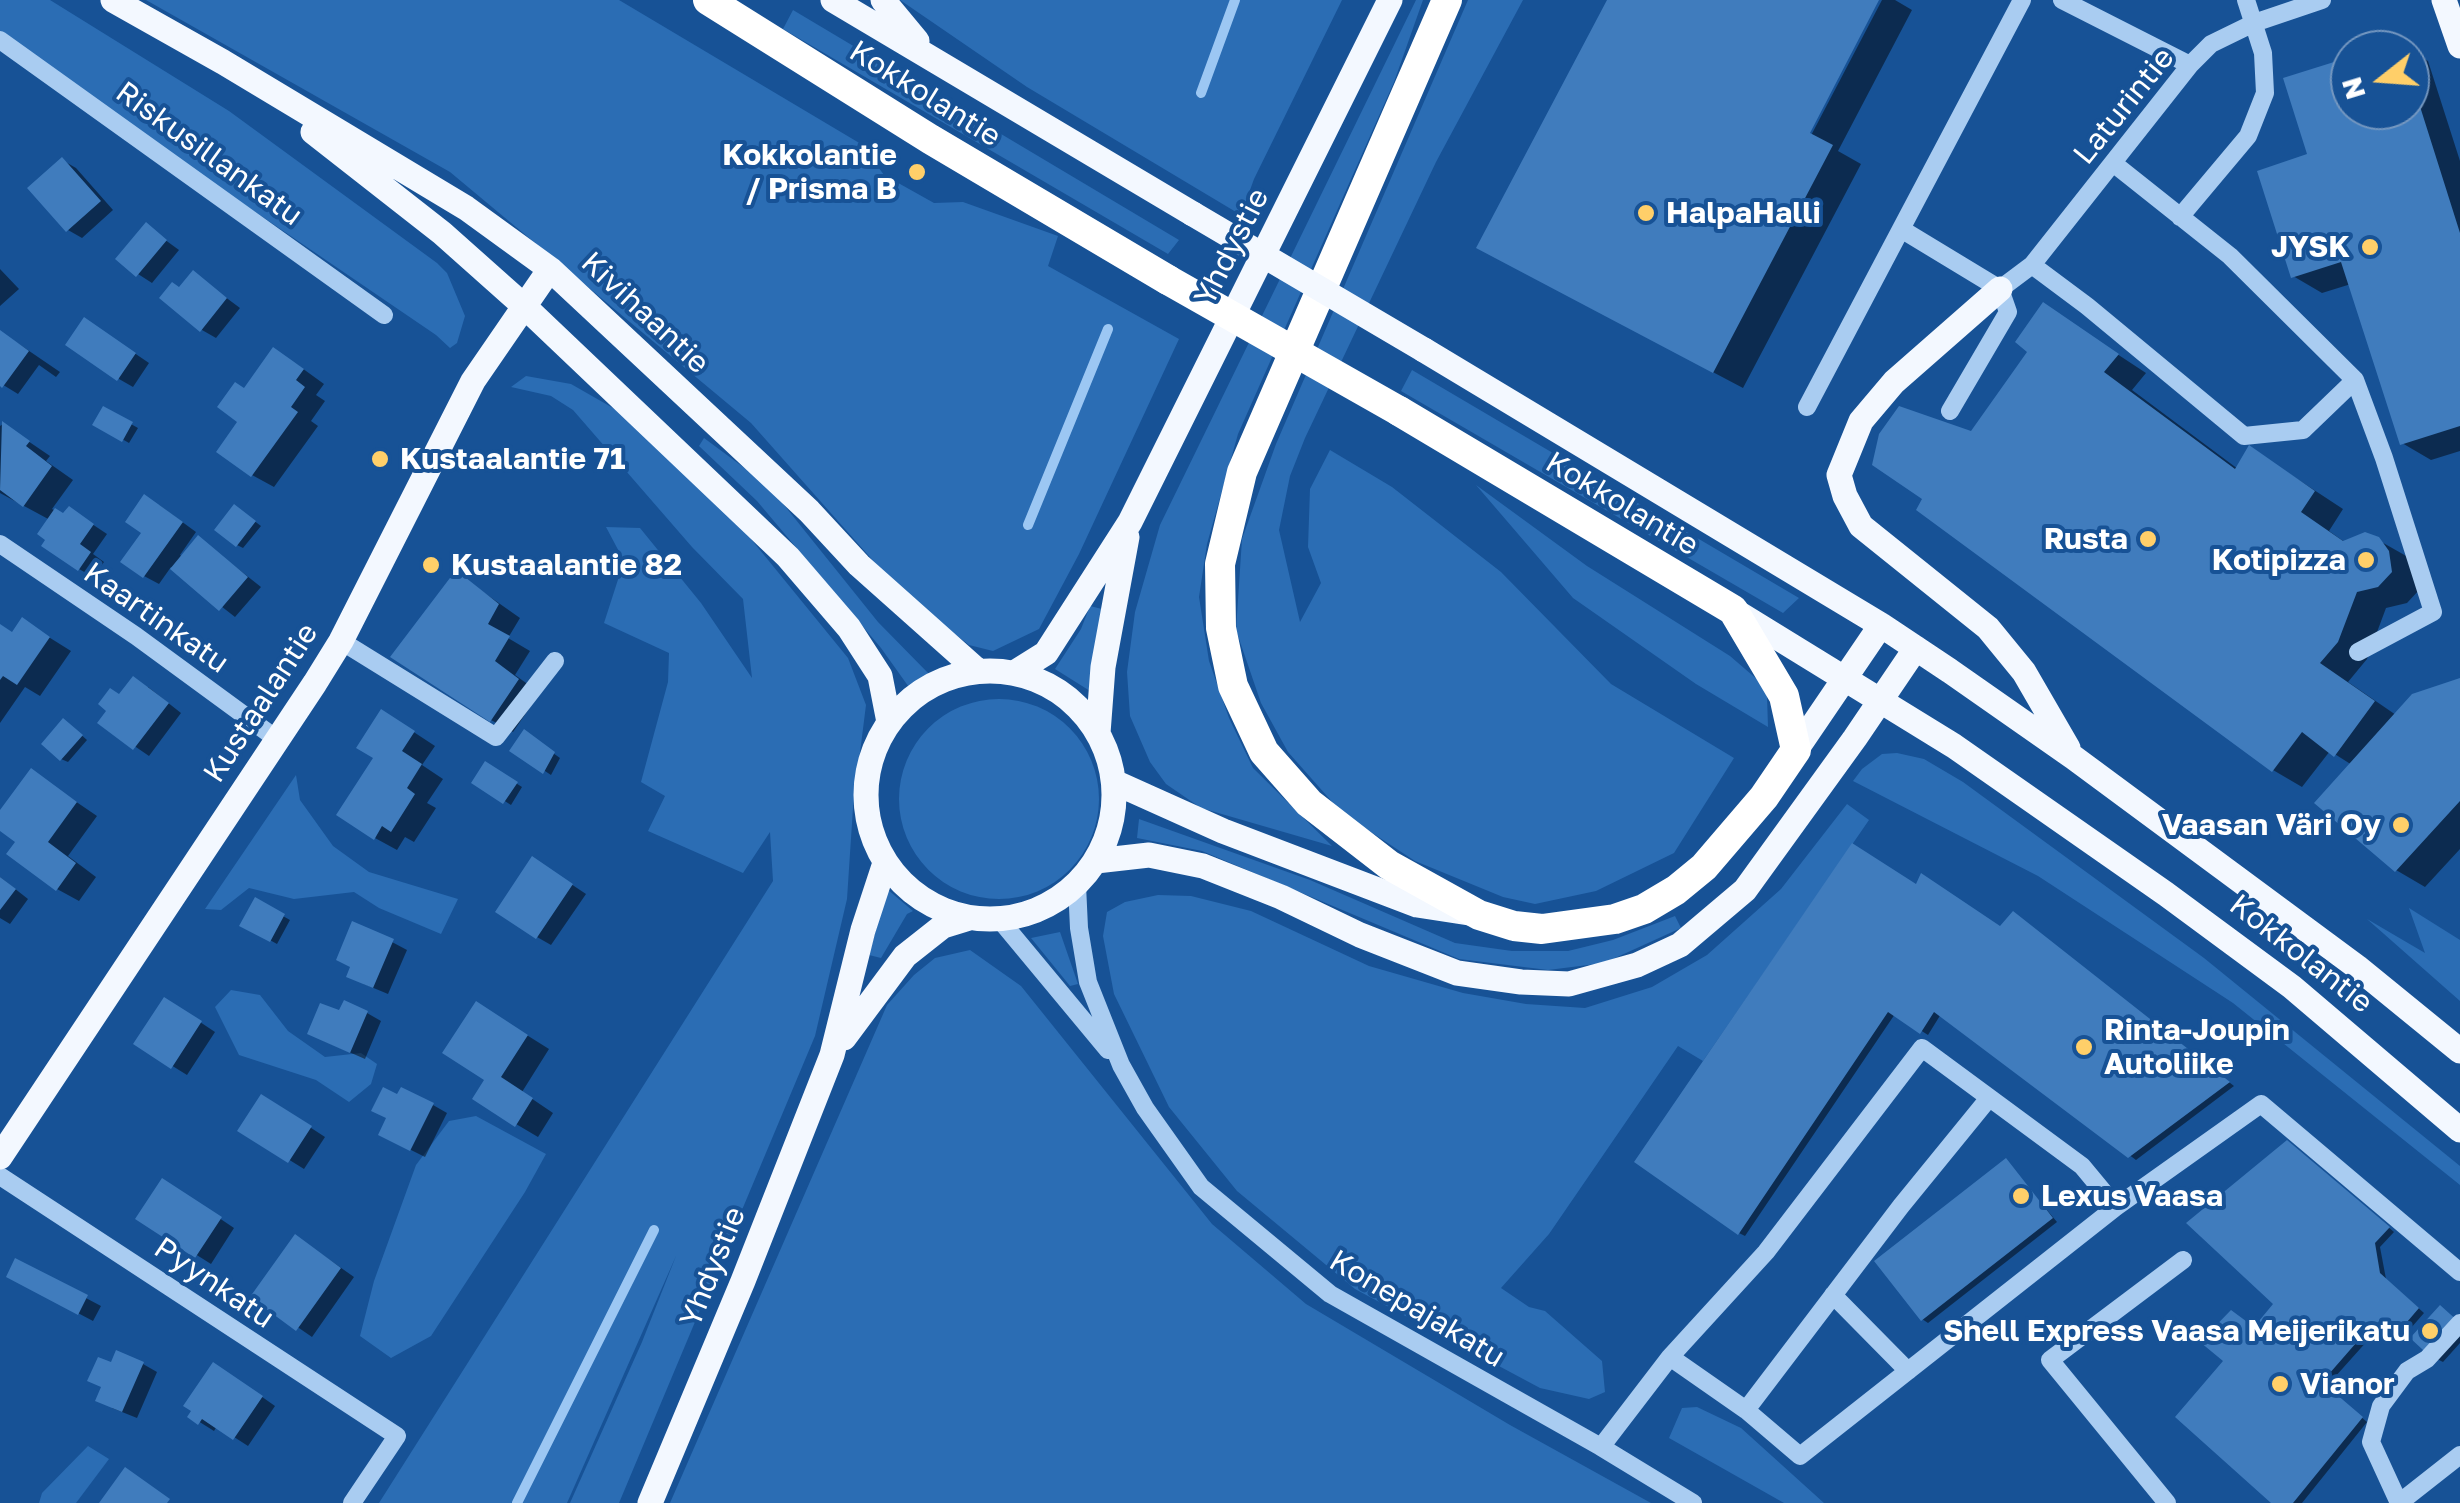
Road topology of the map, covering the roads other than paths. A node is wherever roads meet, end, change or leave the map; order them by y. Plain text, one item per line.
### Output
1 (113, 0) edge
2 (708, 0) edge
3 (833, 0) edge
4 (883, 0) edge
5 (1390, 0) edge
6 (1446, 0) edge
7 (2022, 0) edge
8 (2062, 0) edge
9 (2246, 0) edge
10 (2322, 0) edge
11 (2444, 0) edge
12 (2254, 23) junction
13 (0, 40) edge
14 (2460, 46) edge
15 (930, 56) junction
16 (223, 62) junction
17 (2190, 65) junction
18 (2114, 162) junction
19 (2180, 217) junction
20 (1900, 229) junction
21 (2032, 264) junction
22 (550, 269) junction
23 (2000, 289) junction
24 (524, 306) junction
25 (384, 315) dead end
26 (2355, 380) junction
27 (1807, 407) dead end
28 (1950, 412) dead end
29 (1130, 522) junction
30 (0, 544) edge
31 (1733, 610) junction
32 (1881, 625) junction
33 (341, 641) junction
34 (1916, 648) junction
35 (2358, 652) dead end
36 (555, 661) dead end
37 (978, 672) junction
38 (1014, 673) junction
39 (1845, 678) junction
40 (1880, 700) junction
41 (889, 722) junction
42 (1098, 734) junction
43 (278, 740) junction
44 (1796, 750) junction
45 (2073, 756) junction
46 (1114, 782) junction
47 (1096, 860) junction
48 (885, 864) junction
49 (1077, 885) junction
50 (1478, 915) junction
51 (969, 918) junction
52 (1000, 920) junction
53 (2460, 1051) edge
54 (832, 1054) junction
55 (1121, 1065) junction
56 (1989, 1098) junction
57 (2460, 1130) edge
58 (0, 1157) edge
59 (0, 1176) edge
60 (2116, 1207) junction
61 (2183, 1260) dead end
62 (2460, 1272) edge
63 (1833, 1295) junction
64 (2460, 1323) edge
65 (1670, 1357) junction
66 (1908, 1371) junction
67 (1746, 1410) junction
68 (1601, 1447) junction
69 (2460, 1454) edge
70 (2402, 1502) edge
71 (352, 1503) edge
72 (650, 1503) edge
73 (1692, 1503) edge
74 (2167, 1503) edge

1 - 16 main road, Kivihaantie
2 - 31 highway, Kokkolantie, bridge
3 - 15 main road, Kokkolantie
4 - 15 main road
5 - 29 main road, Yhdystie
6 - 50 highway
7 - 20 street
8 - 17 street
9 - 12 street
10 - 12 street, Laturintie
11 - 14 main road
12 - 17 street, Laturintie
12 - 19 street
13 - 25 street, Riskusillankatu
15 - 32 main road, Kokkolantie, bridge
16 - 22 main road, Kivihaantie
16 - 24 main road, Kivihaantie
17 - 18 street, Laturintie
18 - 19 street
18 - 21 street, Laturintie
19 - 26 street
20 - 23 street
20 - 27 street
21 - 23 street, Laturintie
21 - 26 street
22 - 24 main road, Kustaalantie
22 - 37 main road, Kivihaantie
23 - 28 street
23 - 45 main road
24 - 33 main road, Kustaalantie
24 - 41 main road, Kivihaantie
26 - 35 street
29 - 38 main road, Yhdystie
29 - 42 main road, Yhdystie
30 - 43 street, Kaartinkatu
31 - 39 main road, Kokkolantie
31 - 44 highway
32 - 34 main road, Kokkolantie
32 - 39 main road
33 - 36 street
33 - 43 main road, Kustaalantie
34 - 40 main road
34 - 45 main road, Kokkolantie
37 - 38 main road
37 - 41 main road
38 - 42 main road
39 - 40 main road, Kokkolantie
39 - 44 main road
40 - 47 main road
40 - 57 main road, Kokkolantie
41 - 48 main road
42 - 46 main road
43 - 58 main road, Kustaalantie
44 - 50 highway
45 - 53 main road, Kokkolantie
46 - 47 main road
46 - 50 main road
47 - 49 main road
48 - 51 main road
48 - 54 main road, Yhdystie
49 - 52 main road
49 - 55 street, Konepajakatu
51 - 52 main road
51 - 54 main road, Yhdystie
52 - 55 street, Konepajakatu
54 - 72 main road, Yhdystie
55 - 68 street, Konepajakatu
56 - 60 street
56 - 63 street
56 - 65 street
59 - 71 street, Pyynkatu
60 - 62 street
60 - 66 street
61 - 74 street
63 - 66 street
63 - 67 street
64 - 70 street
65 - 67 street
65 - 68 street
66 - 67 street
68 - 73 street, Konepajakatu
69 - 70 street

